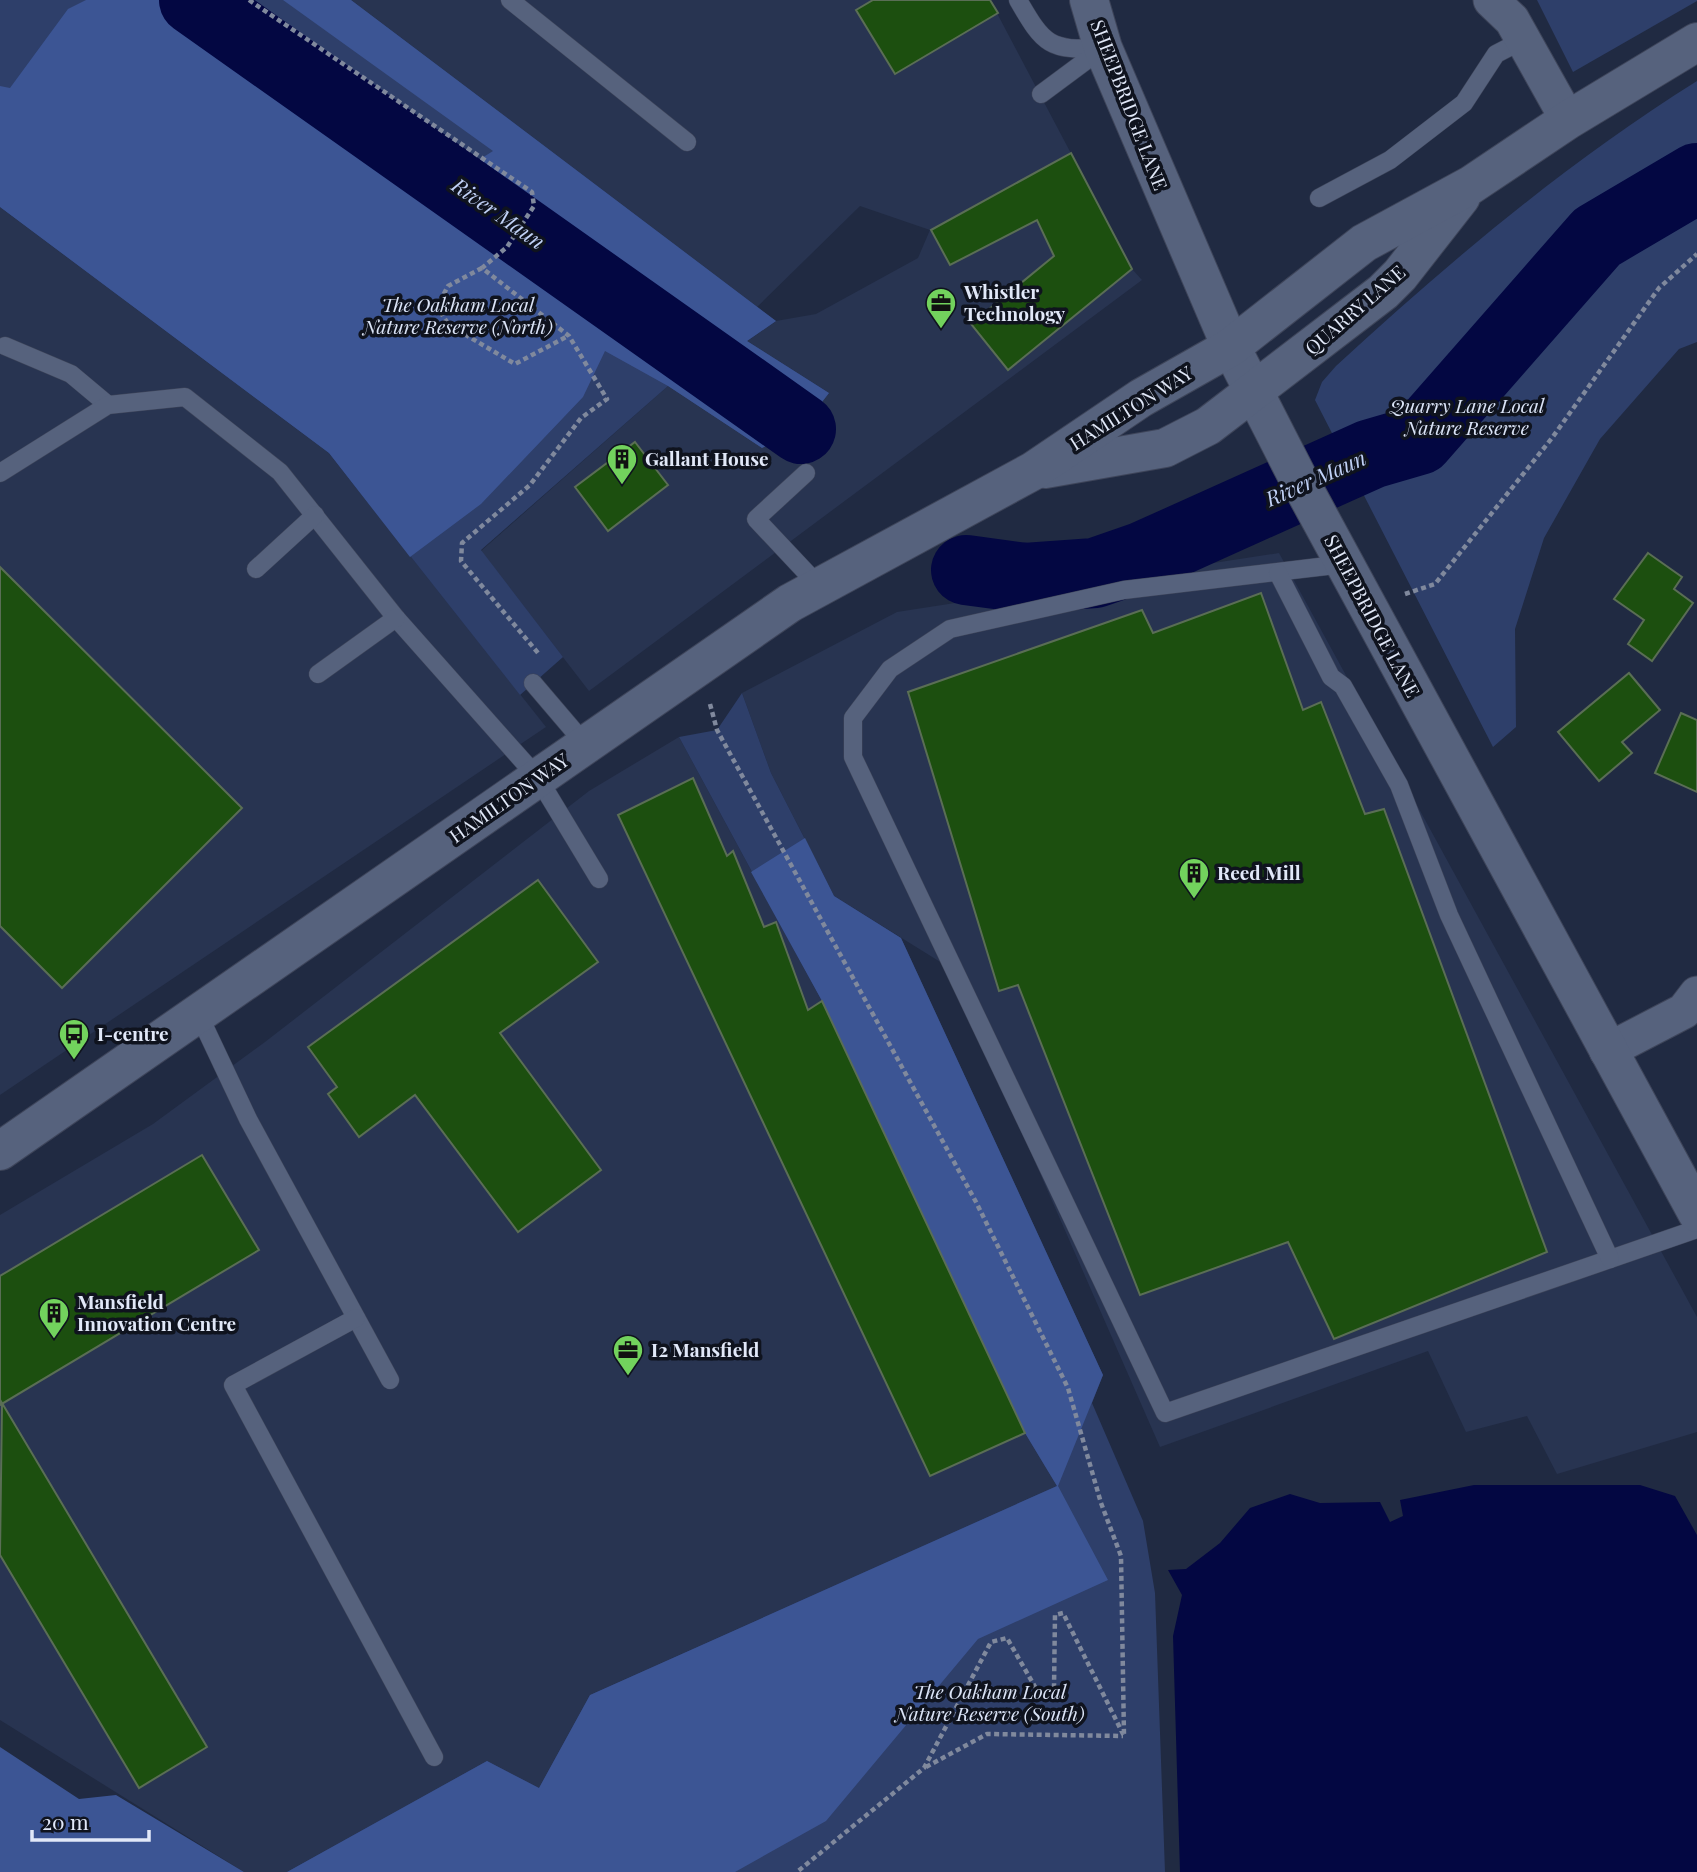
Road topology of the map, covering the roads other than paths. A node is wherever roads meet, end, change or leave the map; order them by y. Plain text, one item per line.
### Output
1 (510, 0) edge
2 (1018, 0) edge
3 (1089, 0) edge
4 (1491, 0) edge
5 (1523, 40) junction
6 (1697, 41) edge
7 (1103, 48) junction
8 (1041, 94) dead end
9 (1569, 120) junction
10 (687, 142) dead end
11 (1471, 185) junction
12 (1319, 198) dead end
13 (5, 346) dead end
14 (1231, 347) junction
15 (1254, 394) junction
16 (108, 405) junction
17 (1033, 471) junction
18 (0, 473) edge
19 (806, 473) dead end
20 (315, 515) junction
21 (1344, 564) junction
22 (256, 569) dead end
23 (1278, 573) junction
24 (818, 585) junction
25 (396, 618) junction
26 (318, 674) dead end
27 (533, 683) dead end
28 (585, 744) junction
29 (538, 778) junction
30 (599, 879) dead end
31 (1697, 994) edge
32 (198, 1013) junction
33 (1607, 1051) junction
34 (0, 1151) edge
35 (1697, 1213) edge
36 (1697, 1230) edge
37 (1610, 1259) junction
38 (356, 1318) junction
39 (390, 1381) dead end
40 (434, 1757) dead end

1 - 10 lane
2 - 7 lane
3 - 7 street, SHEEPBRIDGE LANE
4 - 5 street
5 - 9 street
5 - 12 lane
6 - 9 street, QUARRY LANE
7 - 8 lane
7 - 14 street, SHEEPBRIDGE LANE
9 - 11 street, QUARRY LANE
11 - 14 street, QUARRY LANE
11 - 15 street, QUARRY LANE
13 - 16 lane
14 - 15 street, SHEEPBRIDGE LANE
14 - 17 street, HAMILTON WAY
15 - 17 street, HAMILTON WAY
15 - 21 street, SHEEPBRIDGE LANE
16 - 18 lane
16 - 20 lane
17 - 24 street, HAMILTON WAY
19 - 24 lane
20 - 22 lane
20 - 25 lane
21 - 23 lane
21 - 33 street, SHEEPBRIDGE LANE
23 - 37 lane
23 - 37 lane
24 - 28 street, HAMILTON WAY
25 - 26 lane
25 - 29 lane
27 - 28 lane
28 - 29 street, HAMILTON WAY
29 - 30 lane
29 - 32 street, HAMILTON WAY
31 - 33 street
32 - 34 street, HAMILTON WAY
32 - 38 lane
33 - 35 street, SHEEPBRIDGE LANE
36 - 37 lane
38 - 39 lane
38 - 40 lane

